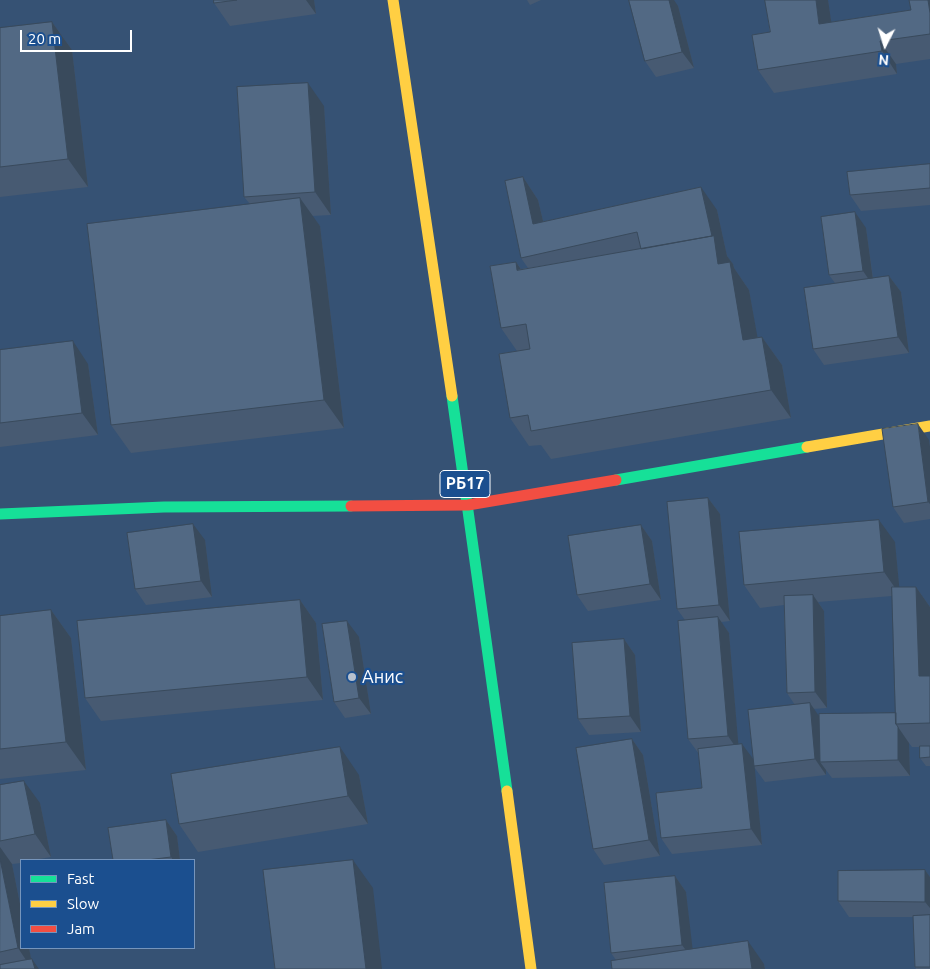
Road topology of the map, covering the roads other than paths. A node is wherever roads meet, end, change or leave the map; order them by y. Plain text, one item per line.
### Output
1 (393, 0) edge
2 (930, 426) edge
3 (468, 505) junction
4 (0, 514) edge
5 (531, 969) edge

1 - 3 main road, РБ17
2 - 3 main road
3 - 4 main road
3 - 5 main road, РБ17

